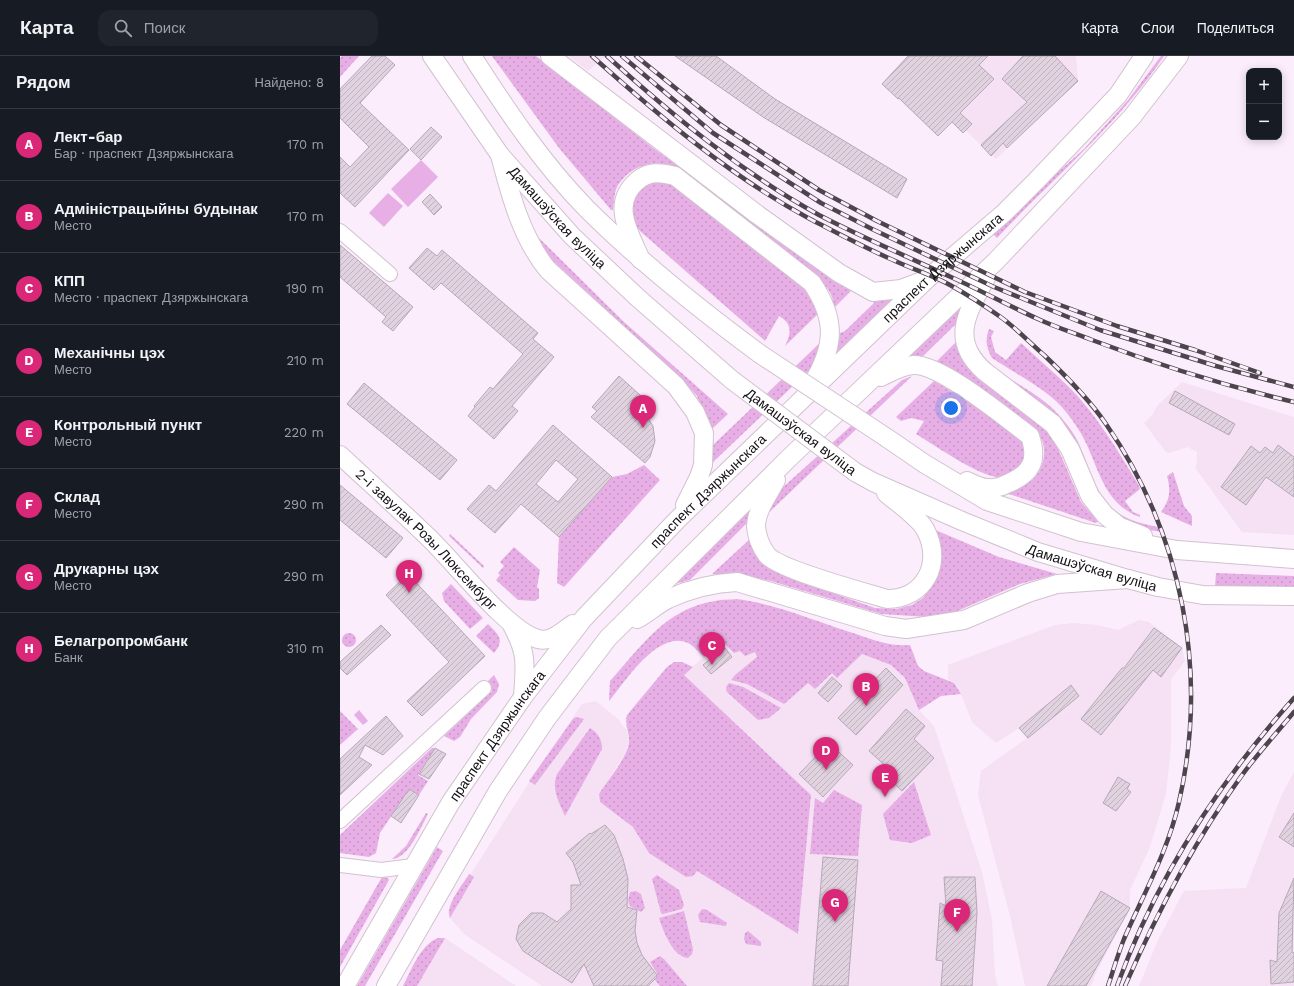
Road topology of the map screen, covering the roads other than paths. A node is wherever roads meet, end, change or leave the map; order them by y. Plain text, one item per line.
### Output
1 (472, 56) edge
2 (550, 56) edge
3 (1144, 56) edge
4 (1179, 56) edge
5 (433, 59) edge
6 (500, 155) junction
7 (340, 230) edge
8 (641, 260) junction
9 (996, 261) junction
10 (390, 274) dead end
11 (927, 279) junction
12 (862, 390) junction
13 (804, 399) junction
14 (340, 455) edge
15 (788, 459) junction
16 (925, 464) junction
17 (873, 482) junction
18 (677, 520) junction
19 (1177, 550) junction
20 (1294, 559) edge
21 (1128, 579) junction
22 (1294, 596) edge
23 (584, 618) junction
24 (512, 625) junction
25 (608, 638) junction
26 (484, 688) dead end
27 (523, 697) junction
28 (340, 821) edge
29 (340, 865) edge
30 (413, 866) junction
31 (345, 986) edge
32 (386, 986) edge

1 - 8 main road, Дамашэўская вуліца
2 - 11 main road
3 - 11 main road, праспект Дзяржынскага
4 - 9 main road, праспект Дзяржынскага
5 - 6 main road, Дамашэўская вуліца
6 - 17 main road, Дамашэўская вуліца, bridge
6 - 18 main road
7 - 10 street
8 - 13 main road
8 - 16 main road, Дамашэўская вуліца, bridge
9 - 12 main road, праспект Дзяржынскага
9 - 19 main road
11 - 13 main road, праспект Дзяржынскага
12 - 15 main road, праспект Дзяржынскага
12 - 16 main road
13 - 18 main road, праспект Дзяржынскага
14 - 24 main road, 2-і завулак Розы Люксембург
15 - 17 main road
15 - 25 main road, праспект Дзяржынскага
16 - 19 main road, Дамашэўская вуліца
17 - 21 main road, Дамашэўская вуліца
18 - 23 main road, праспект Дзяржынскага
19 - 20 main road, Дамашэўская вуліца
21 - 22 main road, Дамашэўская вуліца
21 - 25 main road
23 - 24 main road, 2-і завулак Розы Люксембург
23 - 27 main road, праспект Дзяржынскага
24 - 27 main road, 2-і завулак Розы Люксембург
25 - 32 main road, праспект Дзяржынскага
26 - 28 street
27 - 30 main road, праспект Дзяржынскага
29 - 30 street
30 - 31 main road, праспект Дзяржынскага

